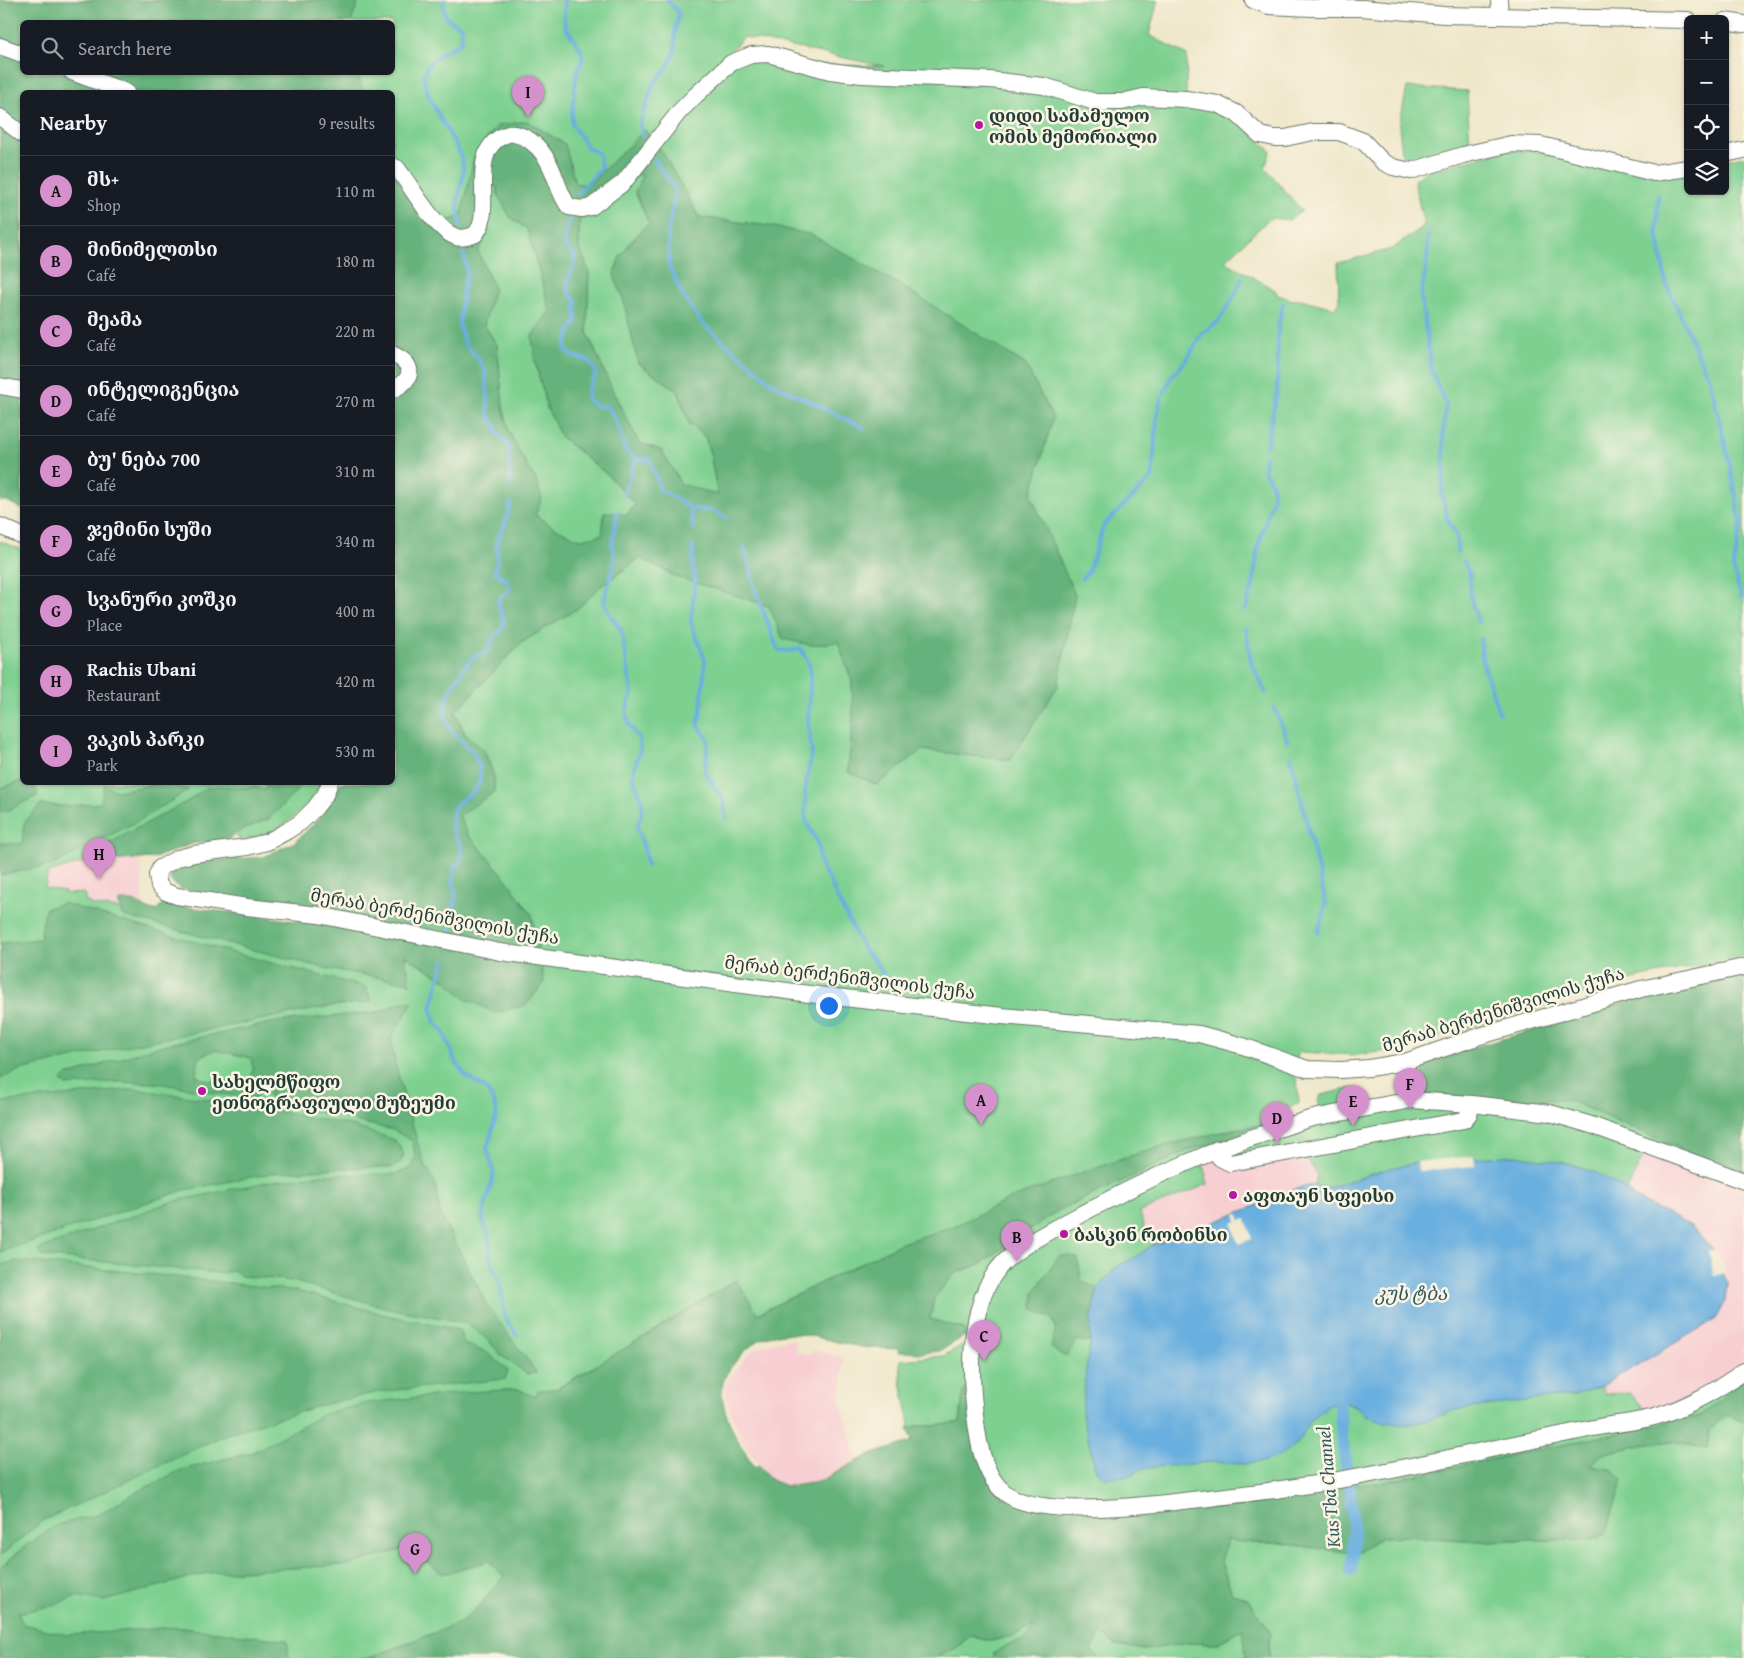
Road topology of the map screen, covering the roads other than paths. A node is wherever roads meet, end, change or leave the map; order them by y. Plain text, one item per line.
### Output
1 (1253, 0) edge
2 (1500, 8) edge
3 (1684, 20) edge
4 (1729, 22) edge
5 (1744, 24) edge
6 (0, 46) edge
7 (20, 53) edge
8 (80, 75) edge
9 (121, 90) edge
10 (0, 117) edge
11 (20, 132) edge
12 (1744, 150) edge
13 (1729, 153) edge
14 (395, 167) edge
15 (1684, 169) edge
16 (395, 356) edge
17 (0, 386) edge
18 (395, 388) edge
19 (20, 390) edge
20 (0, 526) edge
21 (20, 535) edge
22 (329, 785) edge
23 (1744, 967) edge
24 (1405, 1062) junction
25 (1412, 1100) junction
26 (1472, 1104) junction
27 (1218, 1149) junction
28 (1744, 1180) edge
29 (1744, 1371) edge

1 - 2 street
2 - 3 street
4 - 5 street
6 - 7 street
8 - 9 street
10 - 11 street
12 - 13 street
14 - 15 street
16 - 18 street
17 - 19 street
20 - 21 street
22 - 24 street, მერაბ ბერძენიშვილის ქუჩა
23 - 24 street, მერაბ ბერძენიშვილის ქუჩა
24 - 25 street
25 - 26 street
25 - 27 street
26 - 27 street
26 - 28 street
27 - 29 street

